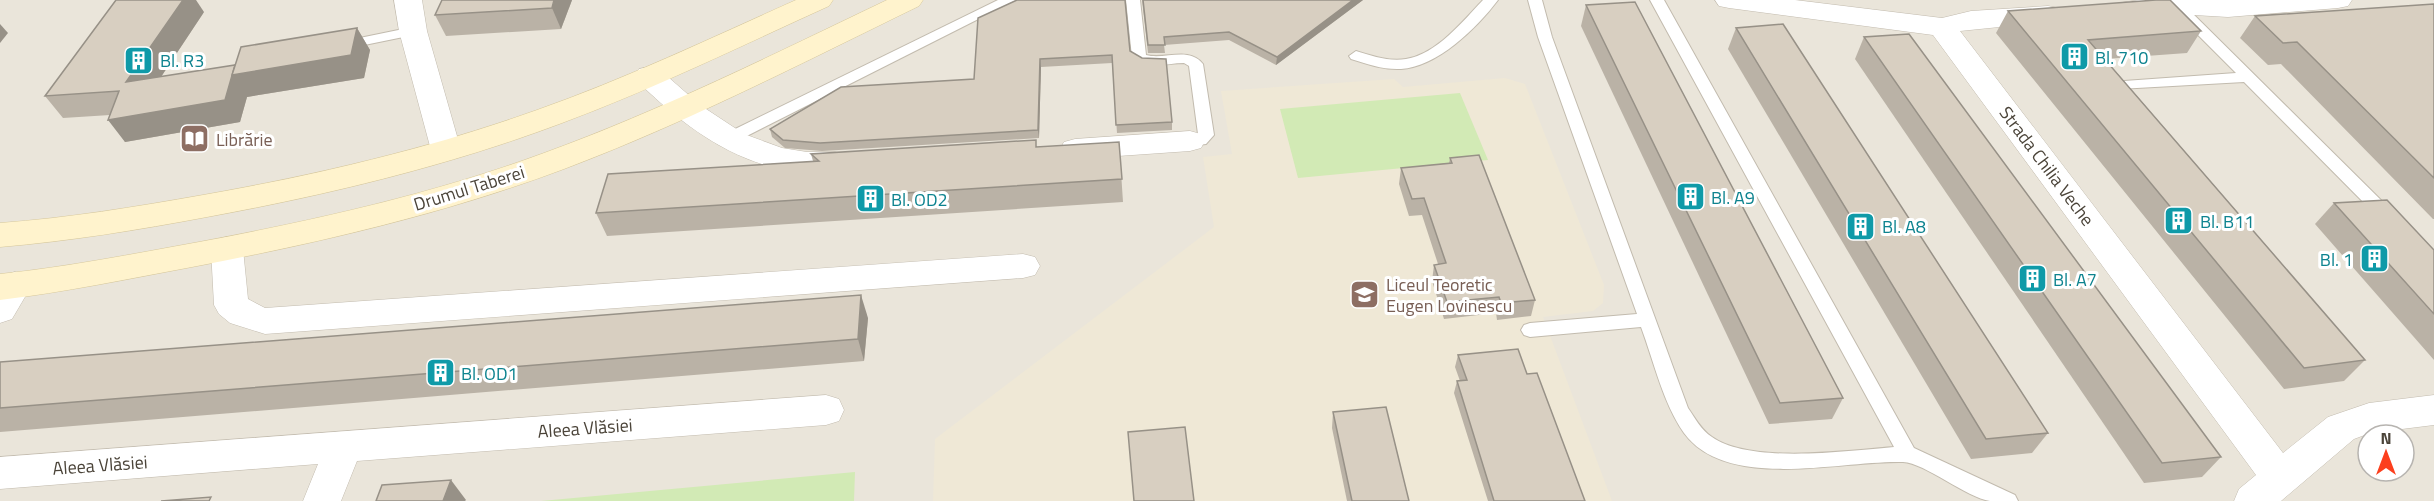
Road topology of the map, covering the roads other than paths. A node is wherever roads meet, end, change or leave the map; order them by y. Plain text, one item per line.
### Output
1 (408, 0) edge
2 (819, 0) edge
3 (909, 0) edge
4 (1009, 0) edge
5 (1133, 0) edge
6 (1491, 0) edge
7 (1535, 0) edge
8 (1657, 0) edge
9 (1729, 0) edge
10 (2338, 0) edge
11 (2177, 6) junction
12 (2107, 10) edge
13 (2072, 13) edge
14 (1942, 27) junction
15 (413, 31) junction
16 (722, 44) junction
17 (334, 47) edge
18 (1356, 56) dead end
19 (650, 76) junction
20 (2248, 77) junction
21 (744, 79) junction
22 (2124, 86) edge
23 (681, 108) junction
24 (730, 138) junction
25 (1190, 141) joint
26 (446, 150) junction
27 (1048, 150) edge
28 (858, 162) edge
29 (2401, 230) edge
30 (0, 235) edge
31 (227, 249) junction
32 (1023, 266) dead end
33 (5, 294) edge
34 (1648, 320) junction
35 (1530, 330) dead end
36 (826, 410) dead end
37 (2434, 410) edge
38 (344, 446) junction
39 (1907, 454) junction
40 (0, 473) edge
41 (2267, 489) edge
42 (322, 501) edge
43 (2008, 501) edge

1 - 15 street
2 - 16 main road
3 - 21 main road, Drumul Taberei
4 - 24 lane
5 - 25 lane
6 - 18 lane
7 - 34 lane
8 - 39 lane
9 - 14 street
10 - 11 street
11 - 12 street
11 - 20 lane
13 - 14 street
14 - 41 street, Strada Chilia Veche
15 - 17 lane
15 - 26 street
16 - 19 main road
16 - 21 main road
19 - 23 street
19 - 26 main road
20 - 22 lane
20 - 29 lane
21 - 23 main road, Drumul Taberei
23 - 24 street
23 - 31 main road, Drumul Taberei
24 - 28 street
25 - 27 street
26 - 30 main road
31 - 32 street
31 - 33 main road, Drumul Taberei
34 - 35 lane
34 - 39 lane
36 - 38 street, Aleea Vlăsiei
37 - 41 street
38 - 40 street, Aleea Vlăsiei
38 - 42 street
39 - 43 lane

